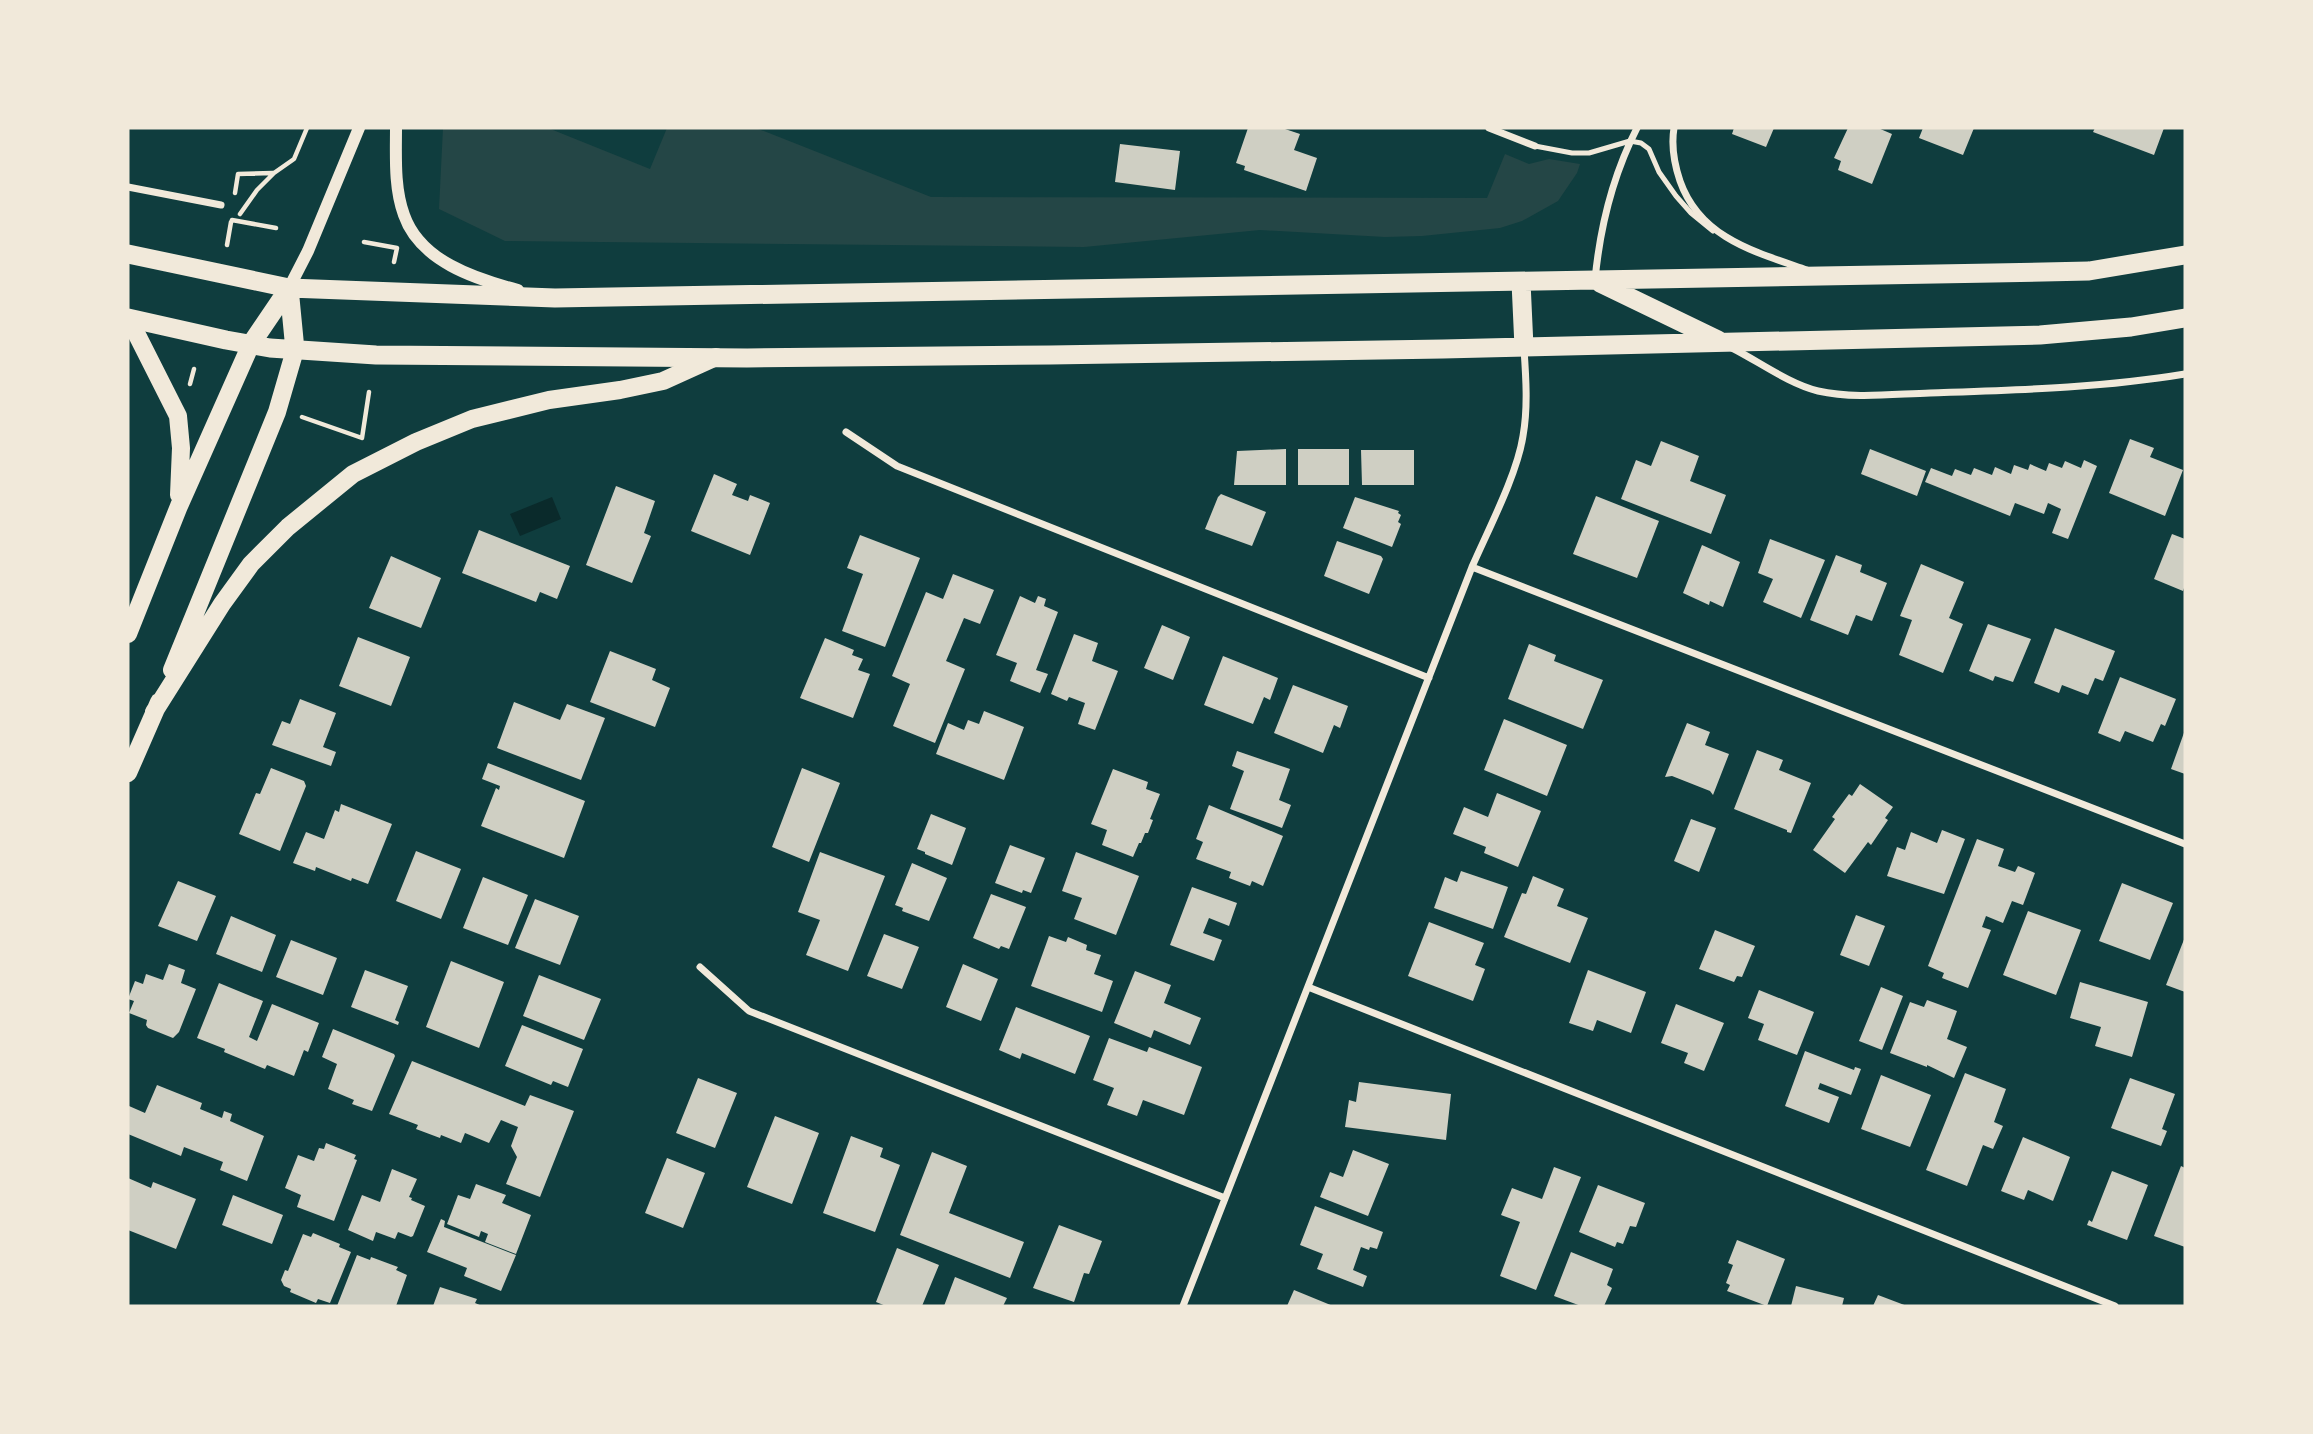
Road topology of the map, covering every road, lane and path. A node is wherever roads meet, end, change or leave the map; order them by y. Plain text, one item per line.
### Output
1 (307, 128) edge
2 (359, 128) edge
3 (396, 128) edge
4 (1489, 128) edge
5 (1637, 128) edge
6 (1674, 128) edge
7 (1630, 141) junction
8 (1535, 146) joint
9 (128, 187) edge
10 (221, 205) dead end
11 (276, 228) dead end
12 (1731, 241) junction
13 (364, 242) dead end
14 (128, 254) edge
15 (2185, 255) edge
16 (394, 262) dead end
17 (1826, 277) junction
18 (1594, 281) junction
19 (1521, 282) junction
20 (289, 288) junction
21 (555, 298) junction
22 (129, 318) edge
23 (2185, 318) edge
24 (1722, 342) junction
25 (251, 344) junction
26 (1524, 347) junction
27 (295, 350) junction
28 (716, 357) junction
29 (2185, 374) edge
30 (369, 392) dead end
31 (302, 417) dead end
32 (846, 432) dead end
33 (179, 506) junction
34 (1472, 567) junction
35 (128, 634) edge
36 (1429, 678) junction
37 (154, 712) junction
38 (128, 773) edge
39 (2185, 844) edge
40 (700, 967) dead end
41 (1308, 987) junction
42 (1225, 1198) junction
43 (1183, 1306) edge
44 (2115, 1306) edge

1 - 11 path
2 - 20 street
3 - 21 street
4 - 8 street
5 - 7 street
6 - 12 street
7 - 8 lane
7 - 12 lane
7 - 18 street
9 - 10 street
12 - 17 street
13 - 16 path
14 - 20 highway
15 - 17 highway
17 - 18 highway
18 - 19 highway
18 - 24 highway
19 - 21 highway
19 - 26 highway
20 - 21 highway
20 - 25 highway
20 - 27 highway
22 - 25 highway
22 - 33 main road
23 - 24 highway
24 - 26 highway
24 - 29 street
25 - 27 highway
25 - 33 main road
26 - 28 highway
26 - 34 street
27 - 28 highway
27 - 37 main road
28 - 37 main road
30 - 31 path
32 - 36 street
33 - 35 main road
34 - 36 street
34 - 39 street
36 - 41 street
37 - 38 main road
40 - 42 street
41 - 42 street
41 - 44 street
42 - 43 street

